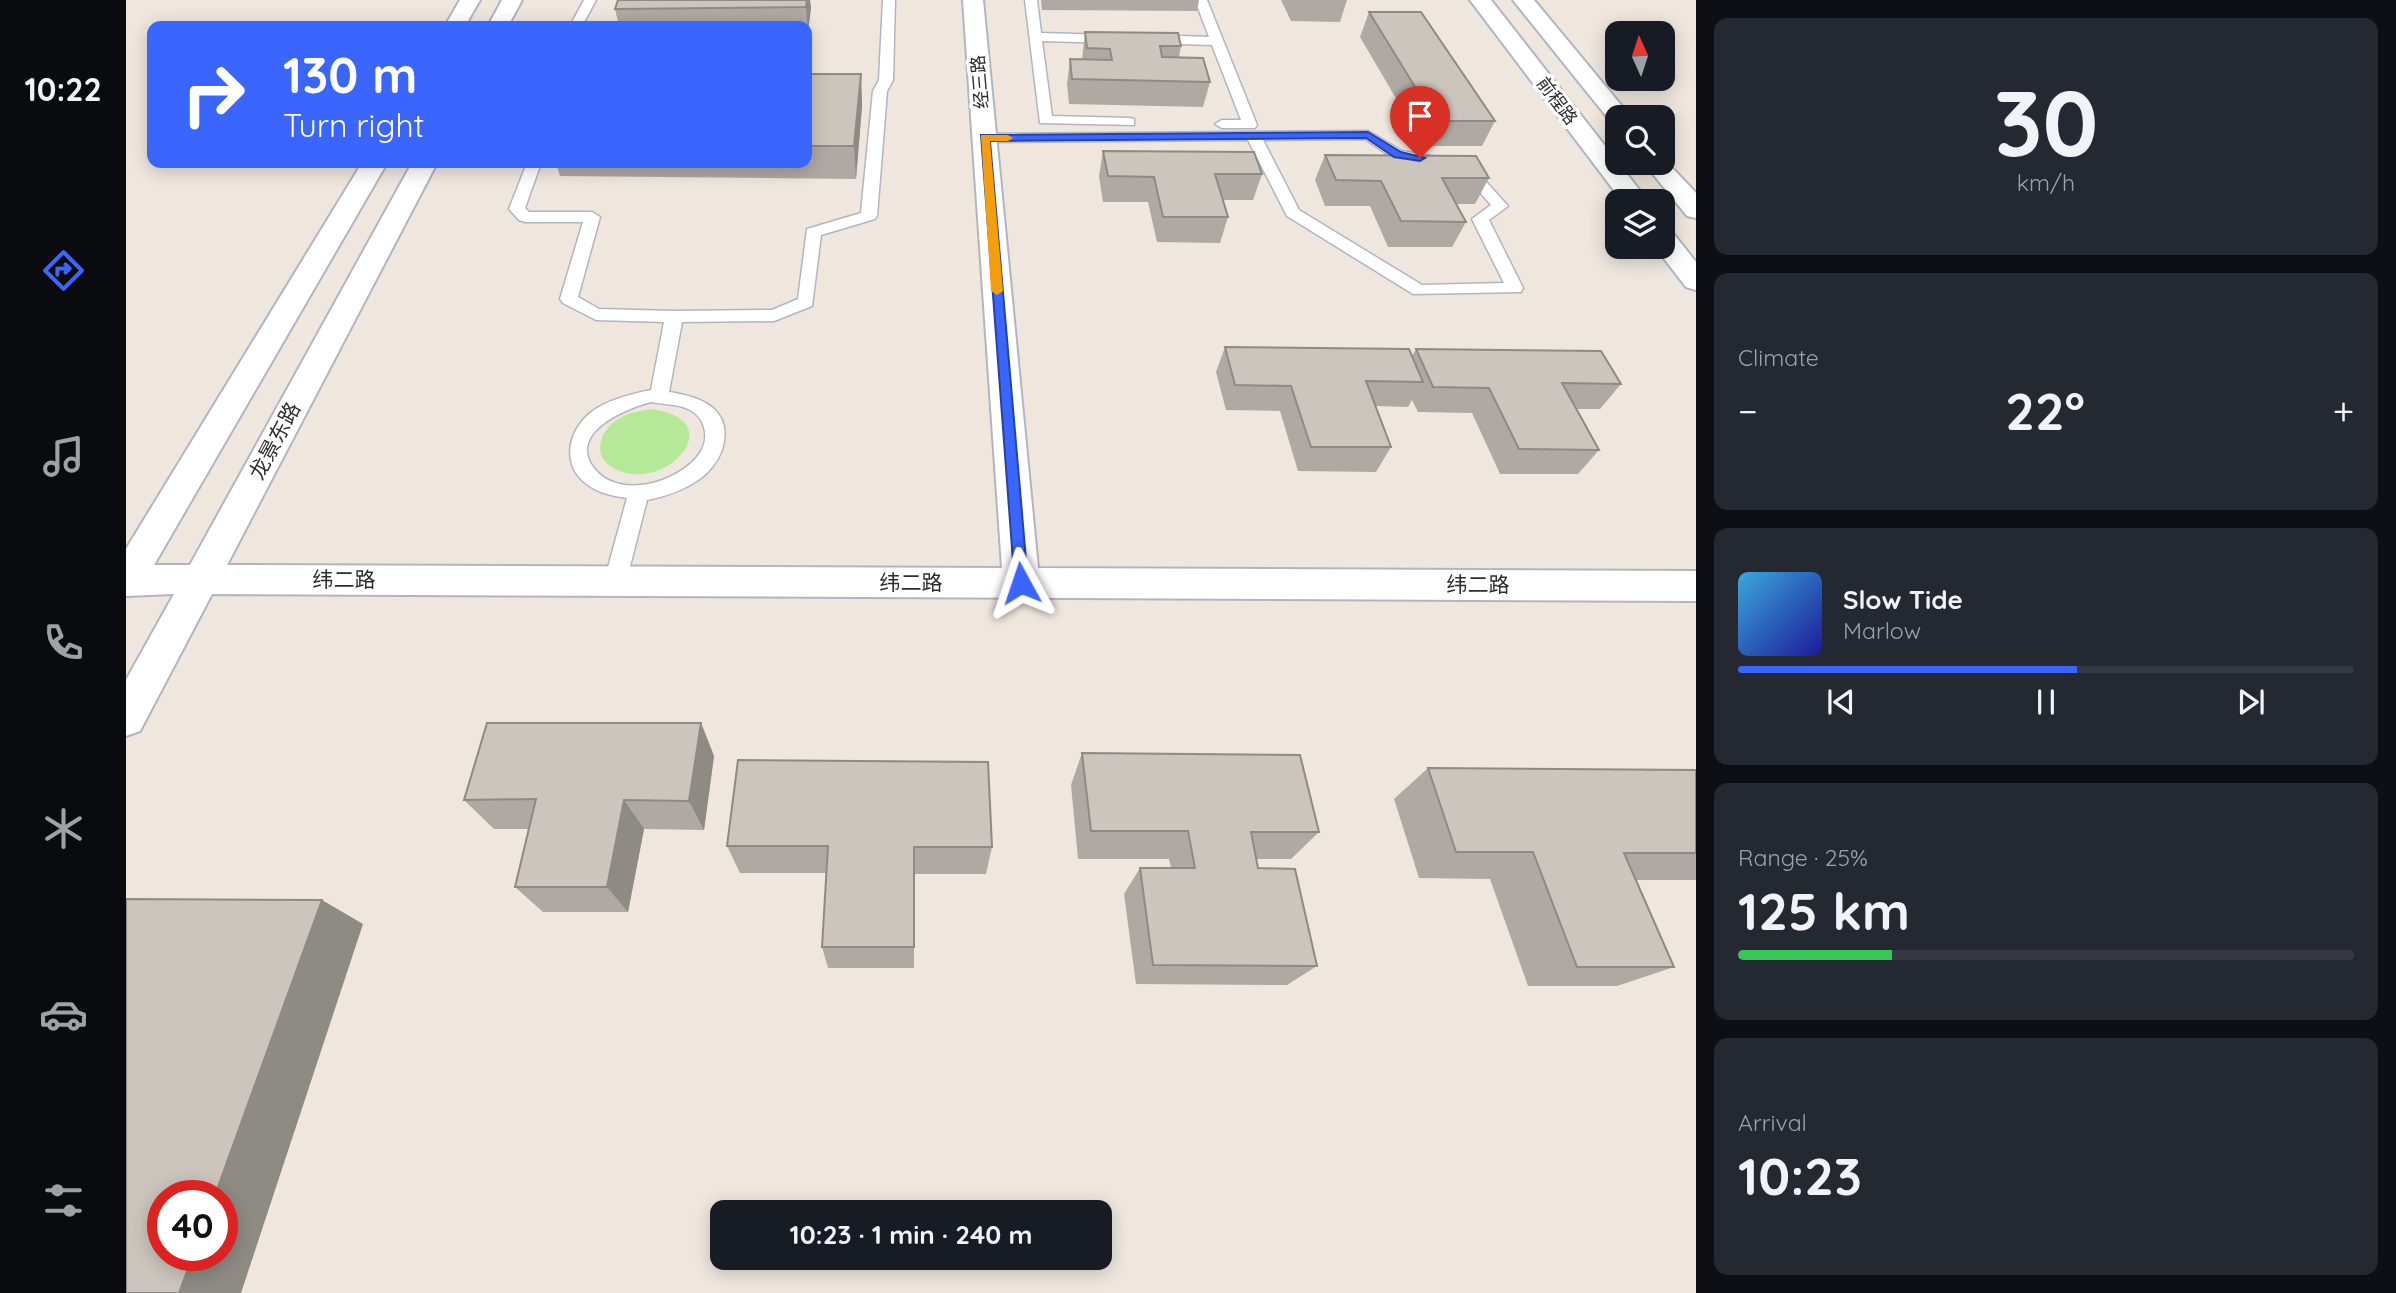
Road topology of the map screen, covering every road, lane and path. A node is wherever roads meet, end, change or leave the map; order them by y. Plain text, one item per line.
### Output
1 (470, 0) edge
2 (512, 0) edge
3 (590, 0) edge
4 (888, 0) edge
5 (973, 0) edge
6 (1031, 0) edge
7 (1201, 0) edge
8 (1480, 0) edge
9 (1522, 0) edge
10 (458, 21) edge
11 (501, 21) edge
12 (579, 21) edge
13 (1036, 37) junction
14 (1217, 41) junction
15 (1609, 105) edge
16 (1254, 137) junction
17 (984, 138) junction
18 (371, 168) edge
19 (422, 168) edge
20 (532, 168) edge
21 (1667, 175) edge
22 (1625, 189) edge
23 (1696, 211) edge
24 (1675, 254) edge
25 (1696, 281) edge
26 (674, 317) junction
27 (659, 396) junction
28 (639, 493) junction
29 (201, 579) junction
30 (126, 580) edge
31 (615, 582) junction
32 (1021, 583) junction
33 (1696, 586) edge
34 (126, 718) edge

1 - 10 main road
2 - 11 main road
3 - 12 lane
4 - 26 lane
5 - 17 main road, 经三路
6 - 13 lane
7 - 14 lane
8 - 22 main road, 前程路
9 - 15 main road, 前程路
13 - 14 lane
13 - 14 lane
16 - 16 lane
16 - 17 lane
17 - 32 main road, 经三路
18 - 30 main road
19 - 29 main road, 龙景东路
20 - 26 lane
21 - 23 main road
24 - 25 main road
26 - 27 lane
27 - 28 lane
27 - 28 lane
28 - 31 lane
29 - 30 main road, 纬二路
29 - 31 main road, 纬二路
29 - 34 main road, 龙景东路
31 - 32 main road, 纬二路
32 - 33 main road, 纬二路

